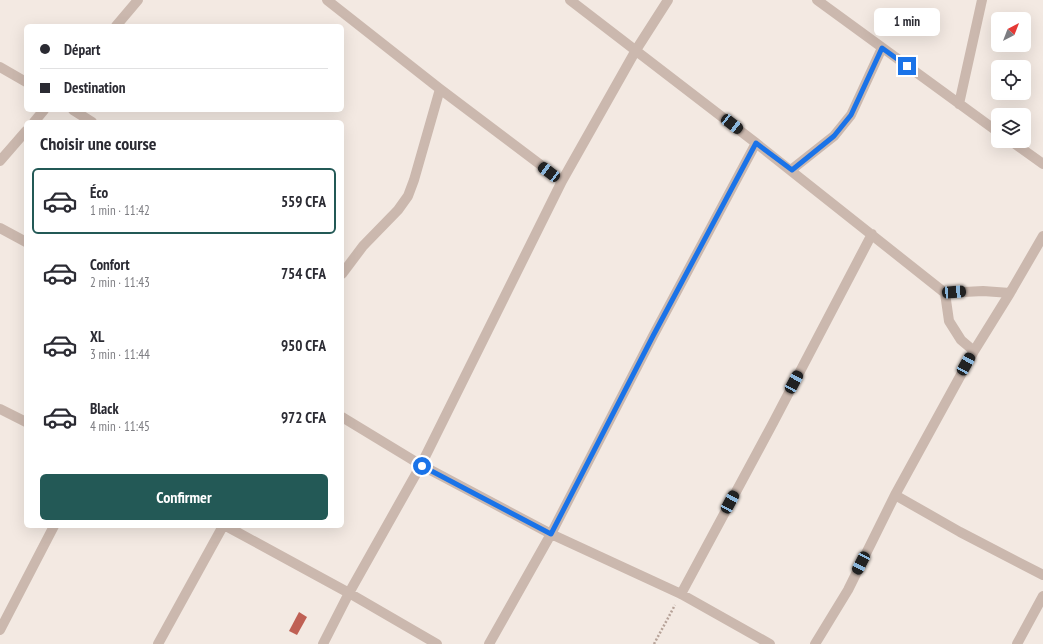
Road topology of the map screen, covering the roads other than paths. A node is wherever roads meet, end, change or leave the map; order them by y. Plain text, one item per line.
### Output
1 (138, 0) edge
2 (327, 0) edge
3 (570, 0) edge
4 (668, 0) edge
5 (817, 0) edge
6 (982, 0) edge
7 (118, 24) edge
8 (882, 48) junction
9 (636, 50) junction
10 (0, 67) edge
11 (24, 81) edge
12 (440, 89) junction
13 (958, 104) junction
14 (42, 112) edge
15 (76, 112) edge
16 (36, 120) edge
17 (89, 120) edge
18 (991, 127) edge
19 (24, 133) edge
20 (756, 143) junction
21 (1021, 148) edge
22 (0, 161) edge
23 (1043, 164) edge
24 (792, 170) junction
25 (562, 181) junction
26 (0, 228) edge
27 (872, 234) junction
28 (1043, 236) edge
29 (24, 241) edge
30 (344, 271) edge
31 (945, 292) junction
32 (1010, 293) junction
33 (974, 351) junction
34 (0, 409) edge
35 (344, 418) edge
36 (24, 421) edge
37 (422, 466) junction
38 (895, 496) junction
39 (53, 528) edge
40 (222, 528) edge
41 (230, 528) edge
42 (551, 534) junction
43 (1043, 575) edge
44 (349, 593) junction
45 (681, 594) junction
46 (1043, 596) edge
47 (0, 630) edge
48 (158, 644) edge
49 (323, 644) edge
50 (437, 644) edge
51 (489, 644) edge
52 (770, 644) edge
53 (815, 644) edge
54 (1017, 644) edge

1 - 7 street
2 - 12 street
3 - 9 street
4 - 9 street
5 - 8 street
6 - 13 street
8 - 13 street
8 - 24 street
9 - 20 street
9 - 25 street
10 - 11 street
12 - 25 street
12 - 30 street
13 - 18 street
14 - 16 street
15 - 17 street
19 - 22 street
20 - 24 street
20 - 42 street
21 - 23 street
24 - 27 street
25 - 37 street
26 - 29 street
27 - 31 street
27 - 45 street
28 - 32 street
31 - 32 street
31 - 33 street
32 - 33 street
33 - 38 street
34 - 36 street
35 - 37 street
37 - 42 street
37 - 44 street
38 - 43 street
38 - 53 street
39 - 47 street
40 - 48 street
41 - 44 street
42 - 45 street
42 - 51 street
44 - 49 street
44 - 50 street
45 - 52 street
46 - 54 street

